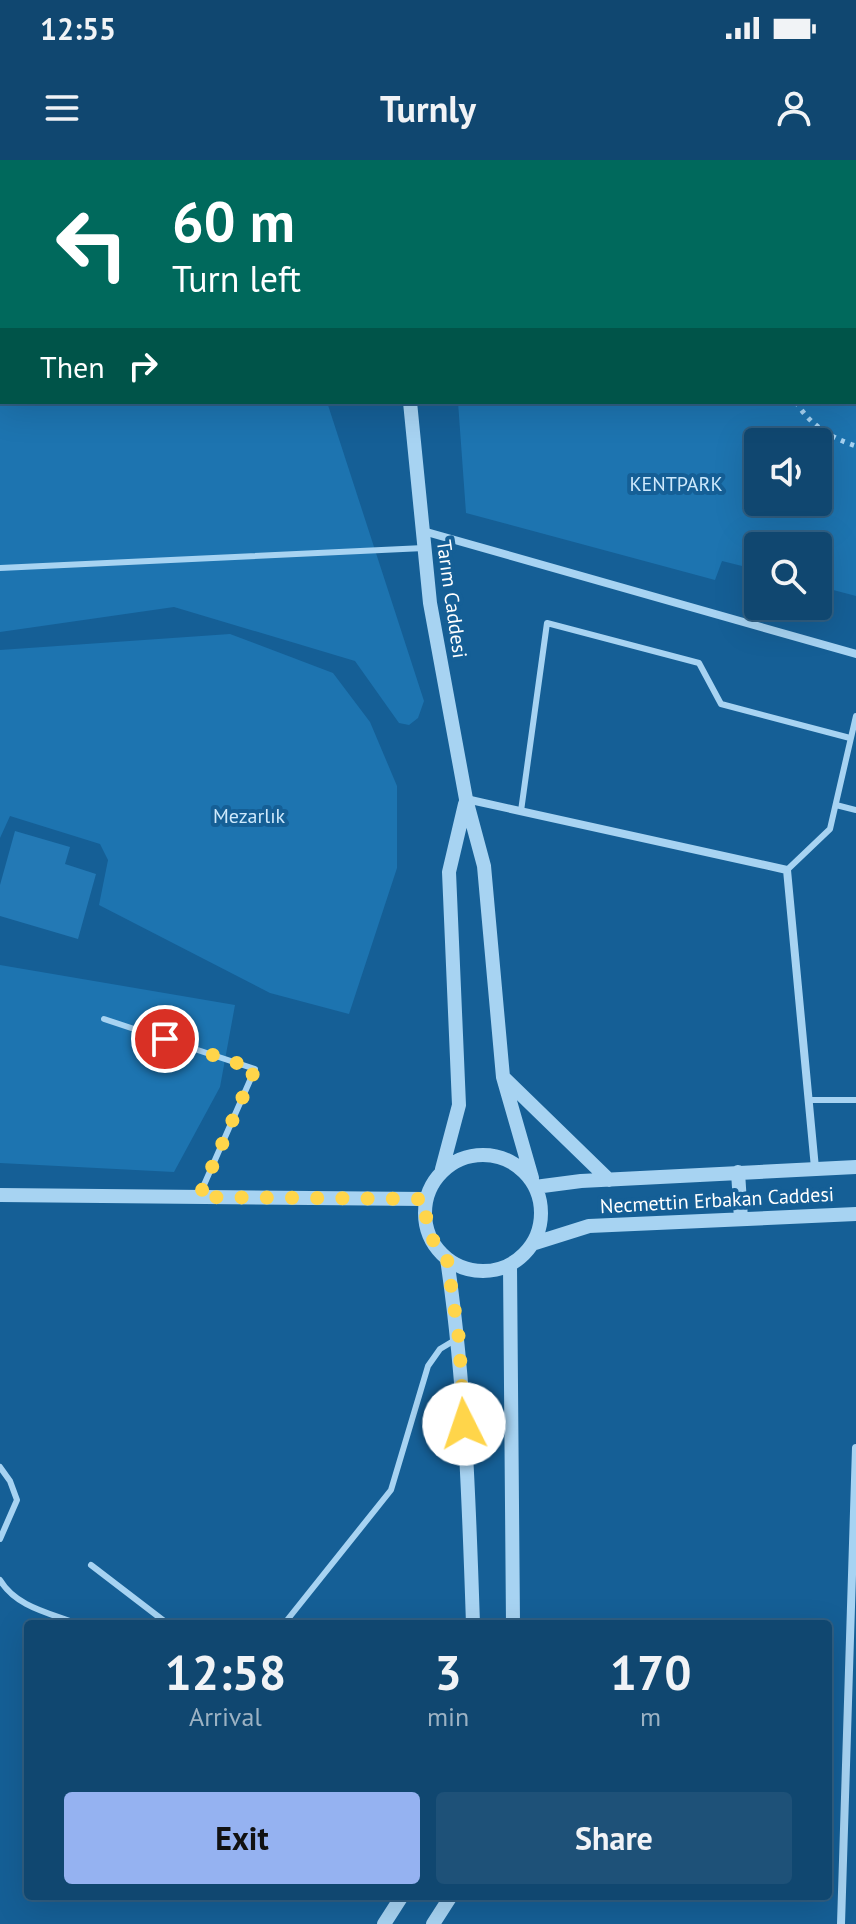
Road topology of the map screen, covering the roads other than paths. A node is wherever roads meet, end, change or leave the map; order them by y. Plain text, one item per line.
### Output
1 (410, 404) edge
2 (423, 531) junction
3 (424, 548) junction
4 (0, 568) edge
5 (856, 654) edge
6 (856, 716) edge
7 (850, 738) junction
8 (466, 799) junction
9 (836, 805) junction
10 (856, 810) edge
11 (521, 811) junction
12 (787, 870) junction
13 (104, 1019) dead end
14 (503, 1077) junction
15 (808, 1100) junction
16 (856, 1100) edge
17 (856, 1167) edge
18 (815, 1168) junction
19 (442, 1169) junction
20 (738, 1172) junction
21 (609, 1180) junction
22 (533, 1183) junction
23 (0, 1195) edge
24 (199, 1197) junction
25 (425, 1199) junction
26 (856, 1214) edge
27 (741, 1219) junction
28 (535, 1243) junction
29 (447, 1259) junction
30 (510, 1266) junction
31 (459, 1339) junction
32 (856, 1448) edge
33 (0, 1467) edge
34 (0, 1539) edge
35 (91, 1565) dead end
36 (0, 1580) edge
37 (68, 1620) edge
38 (163, 1620) edge
39 (287, 1620) edge
40 (473, 1620) edge
41 (513, 1620) edge
42 (399, 1900) edge
43 (448, 1900) edge
44 (384, 1924) edge
45 (433, 1924) edge
46 (841, 1924) edge

1 - 2 street, Tarım Caddesi
2 - 3 street, Tarım Caddesi
2 - 5 street
3 - 4 lane
3 - 8 street, Tarım Caddesi
6 - 7 lane
7 - 9 lane
7 - 11 lane
8 - 11 street
8 - 14 street, Tarım Caddesi
8 - 19 street, Tarım Caddesi
9 - 10 lane
9 - 12 lane
11 - 12 street
12 - 15 street
13 - 24 lane
14 - 21 street
14 - 22 street, Tarım Caddesi
15 - 16 lane
15 - 18 street
17 - 18 street, Necmettin Erbakan Caddesi
18 - 20 street, Necmettin Erbakan Caddesi
19 - 22 street
19 - 25 street
20 - 21 street, Necmettin Erbakan Caddesi
20 - 27 street
21 - 22 street, Necmettin Erbakan Caddesi
22 - 28 street
23 - 24 street
24 - 25 street
25 - 29 street
26 - 27 street, Necmettin Erbakan Caddesi
27 - 28 street, Necmettin Erbakan Caddesi
28 - 30 street
29 - 30 street
29 - 31 street
30 - 41 street
31 - 39 lane
31 - 40 street
32 - 46 street
33 - 34 lane
35 - 38 lane
36 - 37 lane
42 - 44 street
43 - 45 street

